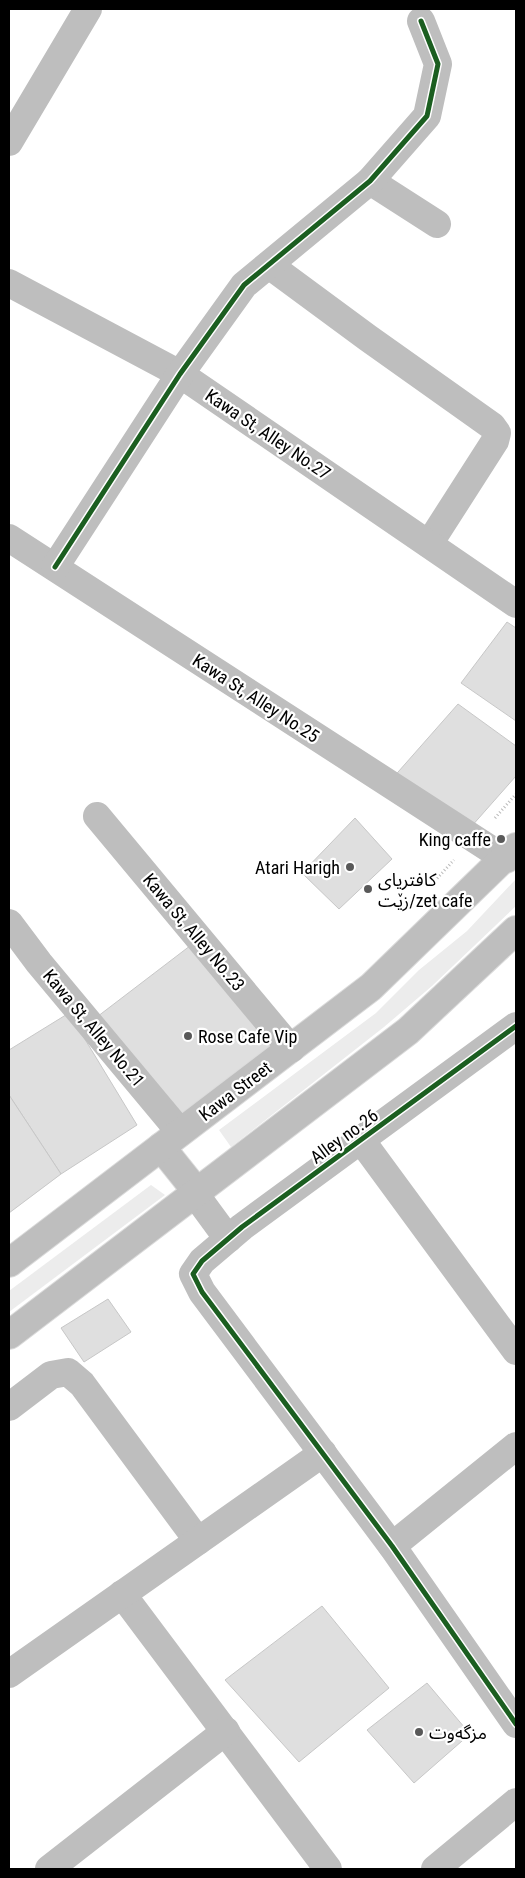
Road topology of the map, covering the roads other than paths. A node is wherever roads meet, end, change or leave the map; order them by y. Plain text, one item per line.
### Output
1 (88, 9) edge
2 (421, 21) dead end
3 (9, 142) edge
4 (370, 181) junction
5 (437, 224) dead end
6 (269, 265) junction
7 (9, 283) edge
8 (180, 374) junction
9 (9, 538) edge
10 (429, 544) junction
11 (55, 567) junction
12 (516, 604) edge
13 (98, 816) dead end
14 (510, 853) edge
15 (9, 923) edge
16 (516, 930) edge
17 (516, 1026) edge
18 (290, 1049) junction
19 (171, 1140) junction
20 (361, 1140) junction
21 (196, 1193) junction
22 (228, 1239) junction
23 (9, 1263) edge
24 (9, 1335) edge
25 (516, 1351) edge
26 (9, 1407) edge
27 (516, 1446) edge
28 (323, 1453) junction
29 (198, 1541) junction
30 (392, 1546) junction
31 (122, 1594) junction
32 (9, 1674) edge
33 (516, 1724) edge
34 (226, 1731) junction
35 (516, 1802) edge
36 (49, 1869) edge
37 (328, 1869) edge
38 (435, 1869) edge

1 - 3 street
2 - 4 street
4 - 5 street
4 - 6 street
6 - 8 street
6 - 10 street
7 - 8 street, Kawa St, Alley No.27
8 - 10 street, Kawa St, Alley No.27
8 - 11 street
9 - 11 street, Kawa St, Alley No.25
10 - 12 street, Kawa St, Alley No.27
11 - 14 street, Kawa St, Alley No.25
13 - 18 street, Kawa St, Alley No.23
14 - 18 street, Kawa Street
15 - 19 street, Kawa St, Alley No.21
16 - 21 street
17 - 20 street, Alley no.26
18 - 19 street, Kawa Street
19 - 21 street, Kawa St, Alley No.21
19 - 23 street, Kawa Street
20 - 22 street, Alley no.26
20 - 25 street
21 - 22 street, Kawa St, Alley No.21
21 - 24 street
22 - 28 street, Alley no.26
26 - 29 street
27 - 30 street
28 - 29 street
28 - 30 street
29 - 31 street
30 - 33 street
31 - 32 street
31 - 34 street
34 - 36 street
34 - 37 street
35 - 38 street

